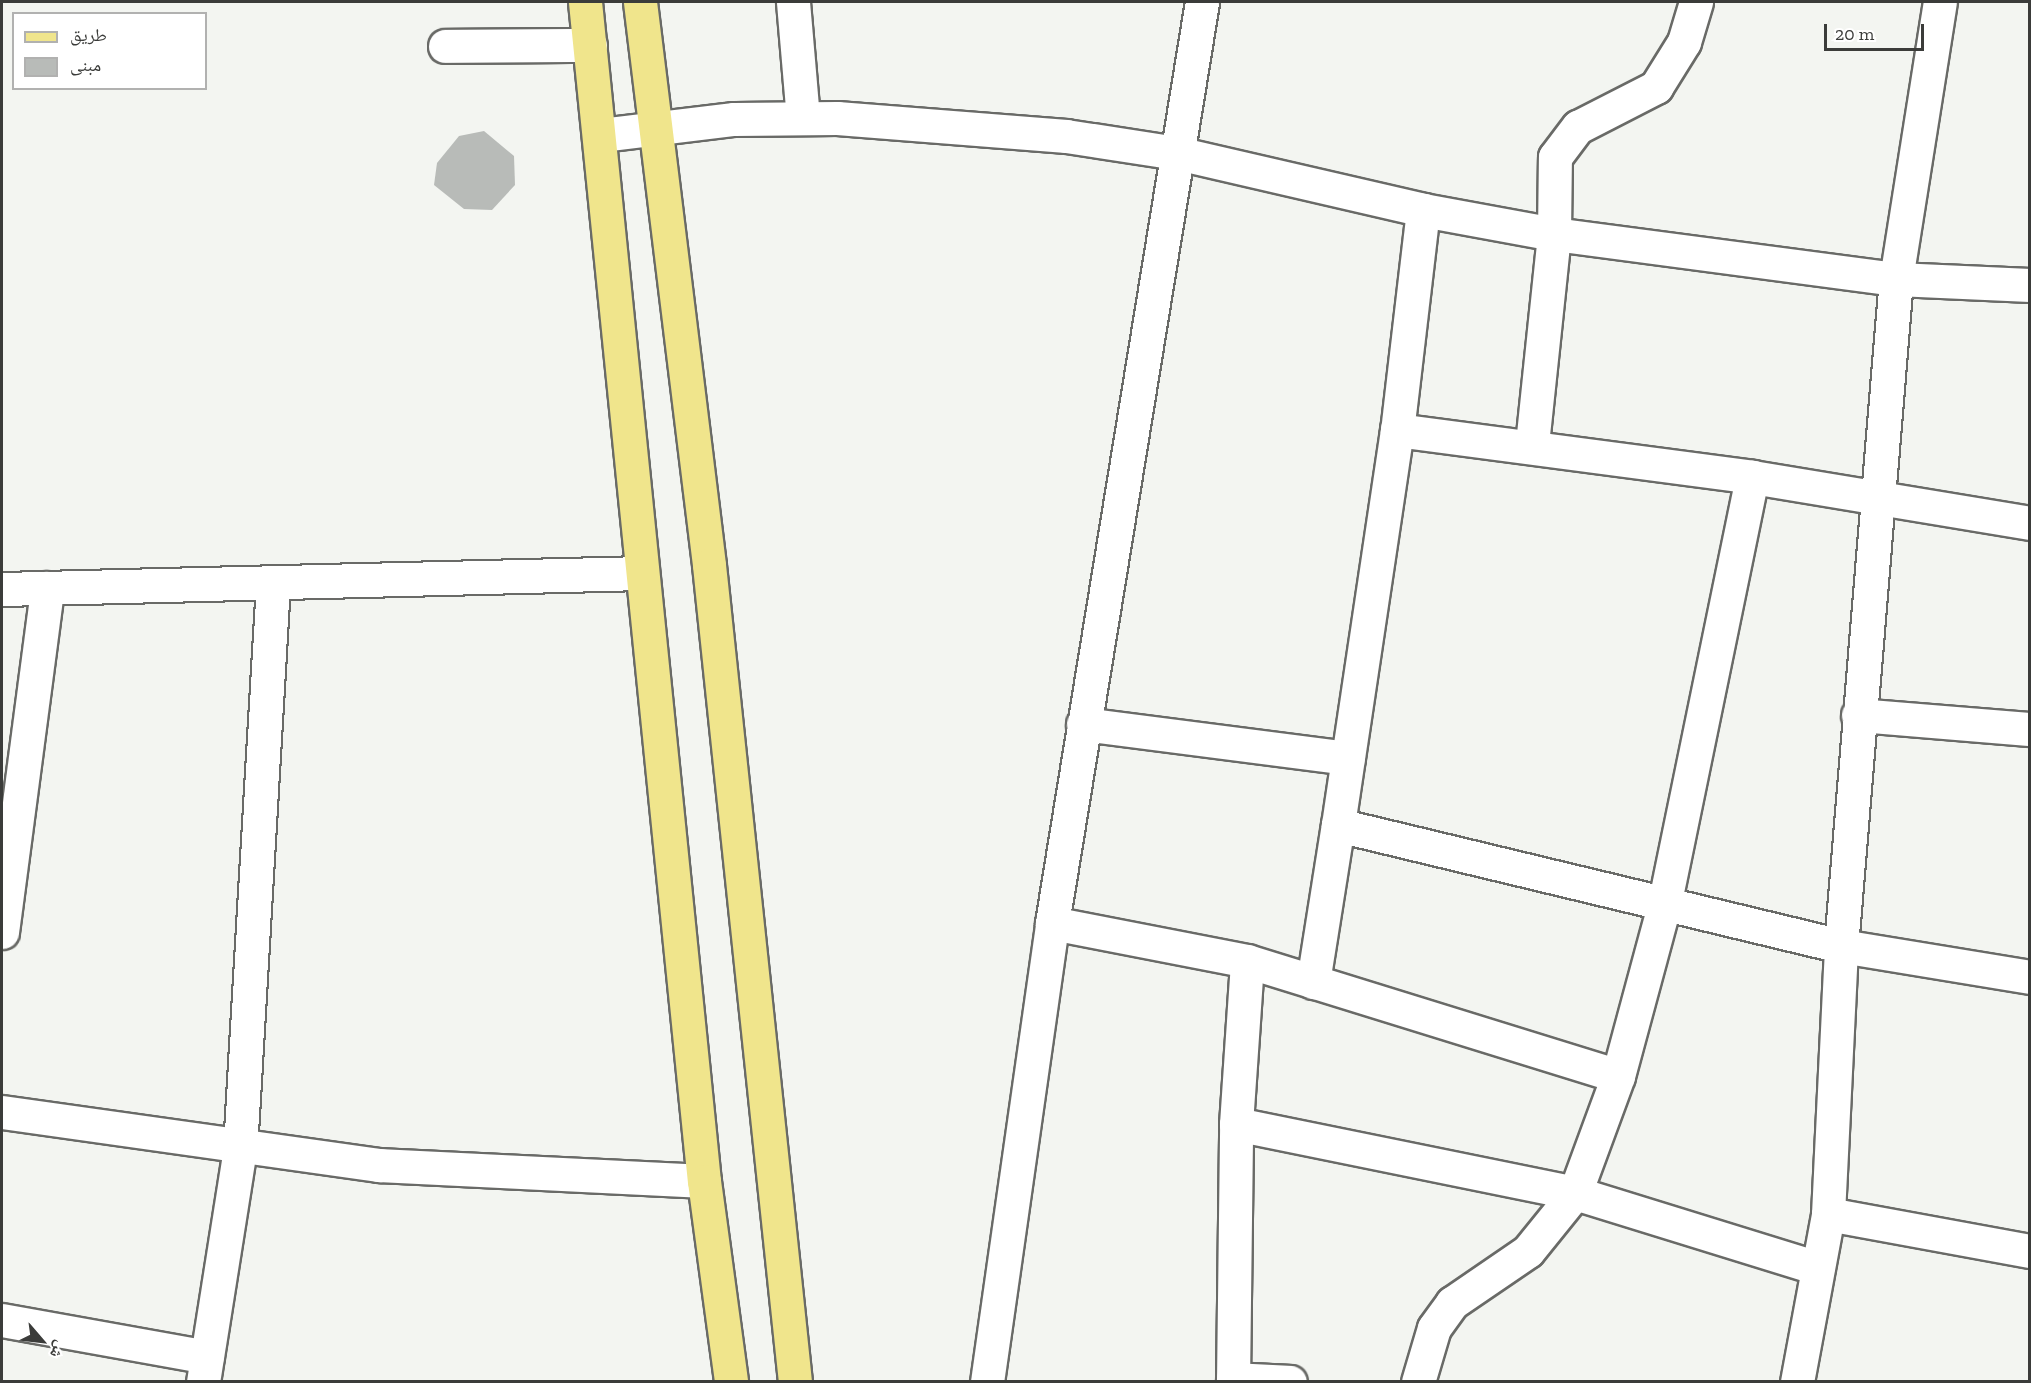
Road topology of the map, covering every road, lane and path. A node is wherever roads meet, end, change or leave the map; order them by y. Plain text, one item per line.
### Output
1 (585, 2) edge
2 (640, 2) edge
3 (793, 2) edge
4 (1202, 2) edge
5 (1696, 2) edge
6 (1940, 2) edge
7 (590, 45) junction
8 (445, 46) dead end
9 (802, 118) junction
10 (657, 126) junction
11 (601, 135) junction
12 (1176, 153) junction
13 (1423, 210) junction
14 (1554, 234) junction
15 (1896, 279) junction
16 (2030, 285) edge
17 (1397, 430) junction
18 (1532, 444) junction
19 (1752, 477) junction
20 (1874, 495) junction
21 (2030, 523) edge
22 (642, 573) junction
23 (273, 585) junction
24 (2, 588) edge
25 (47, 588) junction
26 (1858, 715) junction
27 (1083, 724) junction
28 (2030, 729) edge
29 (1348, 758) junction
30 (1338, 825) junction
31 (1664, 906) junction
32 (1052, 923) junction
33 (2, 932) edge
34 (1841, 946) junction
35 (1247, 961) junction
36 (2030, 977) edge
37 (1313, 982) junction
38 (1618, 1076) junction
39 (2, 1112) edge
40 (1236, 1124) junction
41 (240, 1149) junction
42 (704, 1182) junction
43 (1575, 1193) junction
44 (1828, 1214) junction
45 (2030, 1251) edge
46 (1818, 1268) junction
47 (2, 1320) edge
48 (205, 1370) edge
49 (1233, 1380) edge
50 (731, 1382) edge
51 (795, 1382) edge
52 (987, 1382) edge
53 (1290, 1382) edge
54 (1418, 1382) edge
55 (1797, 1382) edge

1 - 7 main road
2 - 10 main road
3 - 9 street
4 - 12 street
5 - 14 street
6 - 15 street
7 - 8 street
7 - 11 main road
9 - 10 street
9 - 12 street
10 - 11 street
10 - 51 main road
11 - 22 main road
12 - 13 street
12 - 27 street
13 - 14 street
13 - 17 street
14 - 15 street
14 - 18 street
15 - 16 street
15 - 20 street
17 - 18 street
17 - 29 street
18 - 19 street
19 - 20 street
19 - 31 street
20 - 21 street
20 - 26 street
22 - 23 street
22 - 42 main road
23 - 25 street
23 - 41 street
24 - 25 street
25 - 33 street
26 - 28 street
26 - 34 street
27 - 29 street
27 - 32 street
29 - 30 street
30 - 31 street
30 - 37 street
31 - 34 street
31 - 38 street
32 - 35 street
32 - 52 street
34 - 36 street
34 - 44 street
35 - 37 street
35 - 40 street
37 - 38 street
38 - 43 street
39 - 41 street
40 - 43 street
40 - 49 street
41 - 42 street
41 - 48 street
42 - 50 main road
43 - 46 street
43 - 54 street
44 - 45 street
44 - 46 street
46 - 55 street
47 - 48 street
49 - 53 street

